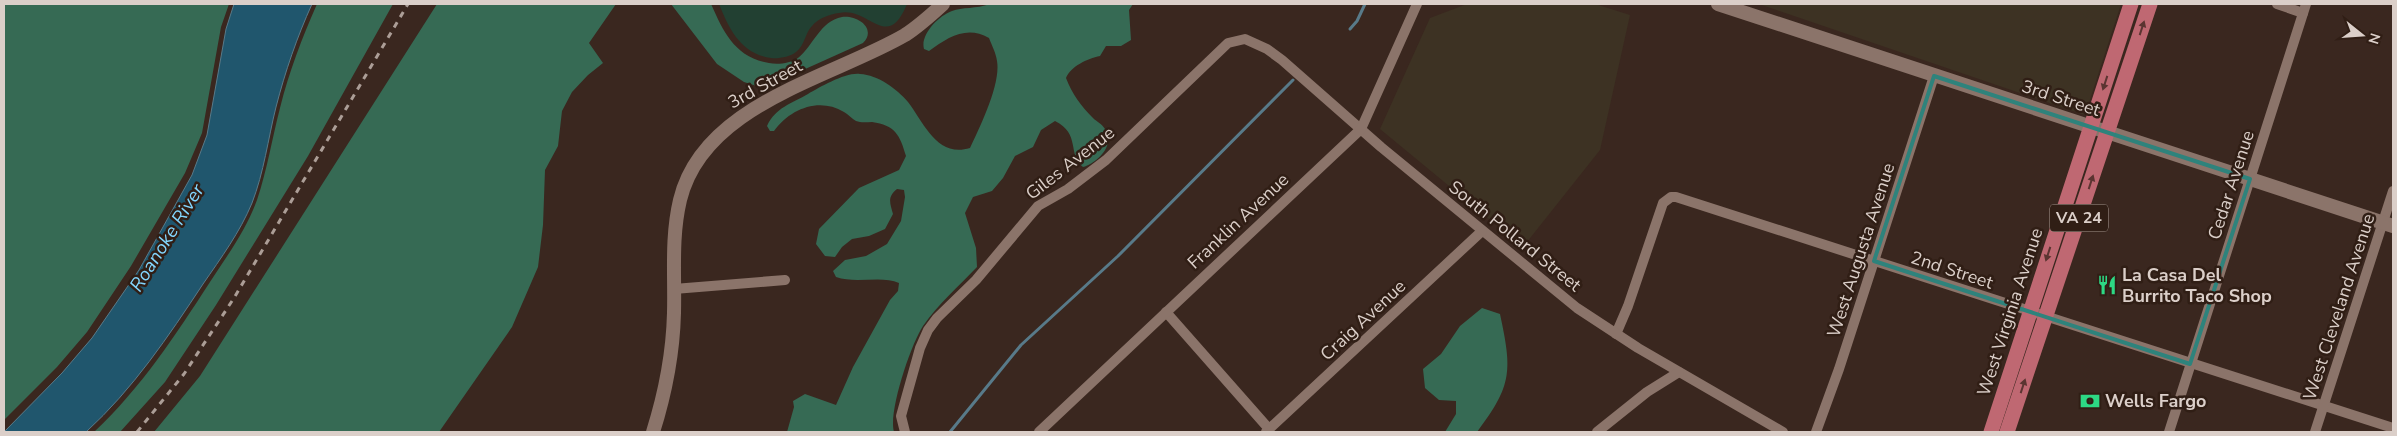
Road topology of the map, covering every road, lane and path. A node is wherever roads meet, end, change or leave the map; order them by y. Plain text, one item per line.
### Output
1 (943, 4) edge
2 (1417, 4) edge
3 (1718, 4) edge
4 (2131, 4) edge
5 (2150, 4) edge
6 (2276, 4) edge
7 (2305, 8) edge
8 (1245, 39) joint
9 (1934, 76) junction
10 (2090, 127) junction
11 (1361, 130) junction
12 (2107, 133) junction
13 (2250, 179) junction
14 (2393, 191) edge
15 (2388, 224) edge
16 (1482, 231) junction
17 (1874, 262) junction
18 (785, 280) dead end
19 (674, 289) junction
20 (1166, 312) junction
21 (2029, 312) junction
22 (2046, 317) junction
23 (1616, 334) junction
24 (2190, 364) junction
25 (1680, 372) junction
26 (2324, 407) junction
27 (2393, 428) edge
28 (1268, 431) edge
29 (653, 432) edge
30 (905, 432) edge
31 (1039, 432) edge
32 (1597, 432) edge
33 (1783, 432) edge
34 (1816, 432) edge
35 (1991, 432) edge
36 (2007, 432) edge
37 (2168, 432) edge
38 (2316, 432) edge

1 - 19 street, 3rd Street
2 - 11 street, Franklin Avenue
3 - 9 street, 3rd Street
4 -> 10 main road, West Virginia Avenue / VA 24
12 -> 5 main road, West Virginia Avenue / VA 24
6 - 7 street
7 - 13 street, Cedar Avenue
8 - 11 street, South Pollard Street
8 - 30 street, Giles Avenue
9 - 10 street, 3rd Street
9 - 17 street, West Augusta Avenue
10 - 12 street, 3rd Street
10 -> 21 main road, West Virginia Avenue / VA 24
11 - 16 street, South Pollard Street
11 - 20 street, Franklin Avenue
12 - 13 street, 3rd Street
22 -> 12 main road, West Virginia Avenue / VA 24
13 - 15 street, 3rd Street
13 - 24 street, Cedar Avenue
14 - 15 street, West Cleveland Avenue
15 - 26 street, West Cleveland Avenue
16 - 23 street, South Pollard Street
16 - 28 street, Craig Avenue
17 - 21 street, 2nd Street
17 - 23 street, 2nd Street
17 - 34 street, West Augusta Avenue
18 - 19 street
19 - 29 street, 3rd Street
20 - 28 street
20 - 31 street, Franklin Avenue
21 - 22 street, 2nd Street
21 - 35 main road, West Virginia Avenue / VA 24
22 - 24 street, 2nd Street
36 -> 22 main road, West Virginia Avenue / VA 24
23 - 25 street, South Pollard Street
24 - 26 street, 2nd Street
24 - 37 street, Cedar Avenue
25 - 32 street
25 - 33 street, South Pollard Street
26 - 27 street, 2nd Street
26 - 38 street, West Cleveland Avenue

